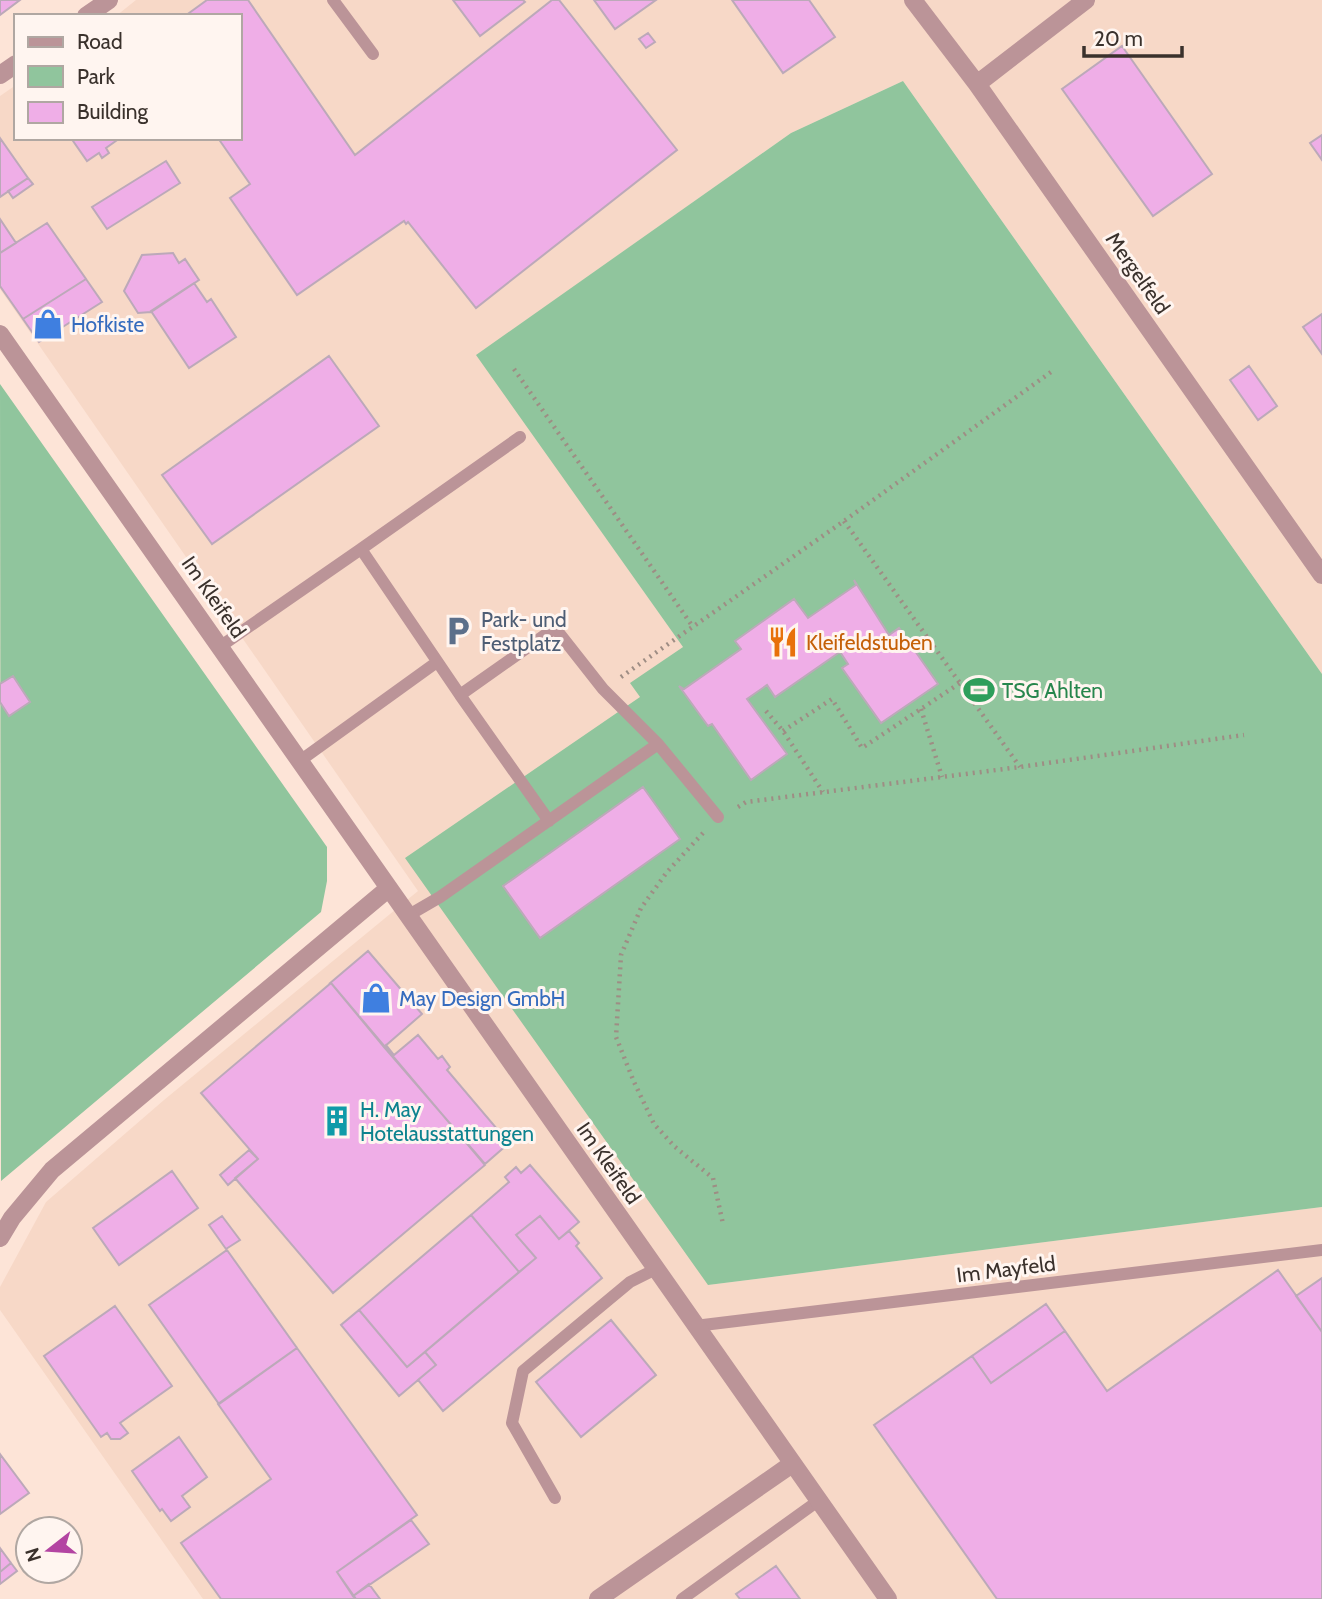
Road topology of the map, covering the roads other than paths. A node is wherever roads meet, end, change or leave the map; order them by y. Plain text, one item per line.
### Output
1 (109, 0) edge
2 (333, 0) edge
3 (913, 0) edge
4 (1086, 0) edge
5 (89, 14) edge
6 (373, 54) dead end
7 (977, 84) junction
8 (0, 334) edge
9 (520, 437) dead end
10 (361, 549) junction
11 (1322, 575) edge
12 (221, 646) junction
13 (437, 662) junction
14 (460, 695) junction
15 (658, 744) junction
16 (301, 760) junction
17 (719, 817) road end
18 (548, 821) junction
19 (389, 888) junction
20 (409, 915) junction
21 (0, 1238) edge
22 (1322, 1250) edge
23 (656, 1269) junction
24 (695, 1326) junction
25 (792, 1464) junction
26 (555, 1498) dead end
27 (818, 1501) junction
28 (598, 1599) edge
29 (682, 1599) edge
30 (888, 1599) edge

1 - 5 street
2 - 6 lane
3 - 7 street, Mergelfeld
4 - 7 street
7 - 11 street, Mergelfeld
8 - 12 street, Im Kleifeld
9 - 10 lane
10 - 12 lane
10 - 13 lane
12 - 16 street, Im Kleifeld
13 - 14 lane
13 - 16 lane
14 - 15 lane
14 - 18 lane
15 - 17 lane
15 - 18 lane
16 - 19 street, Im Kleifeld
18 - 20 lane
19 - 20 street, Im Kleifeld
19 - 21 street
20 - 23 street, Im Kleifeld
22 - 24 lane, Im Mayfeld
23 - 24 street, Im Kleifeld
23 - 26 lane
24 - 25 street, Im Kleifeld
25 - 27 street, Im Kleifeld
25 - 28 street
27 - 29 lane
27 - 30 street, Im Kleifeld

